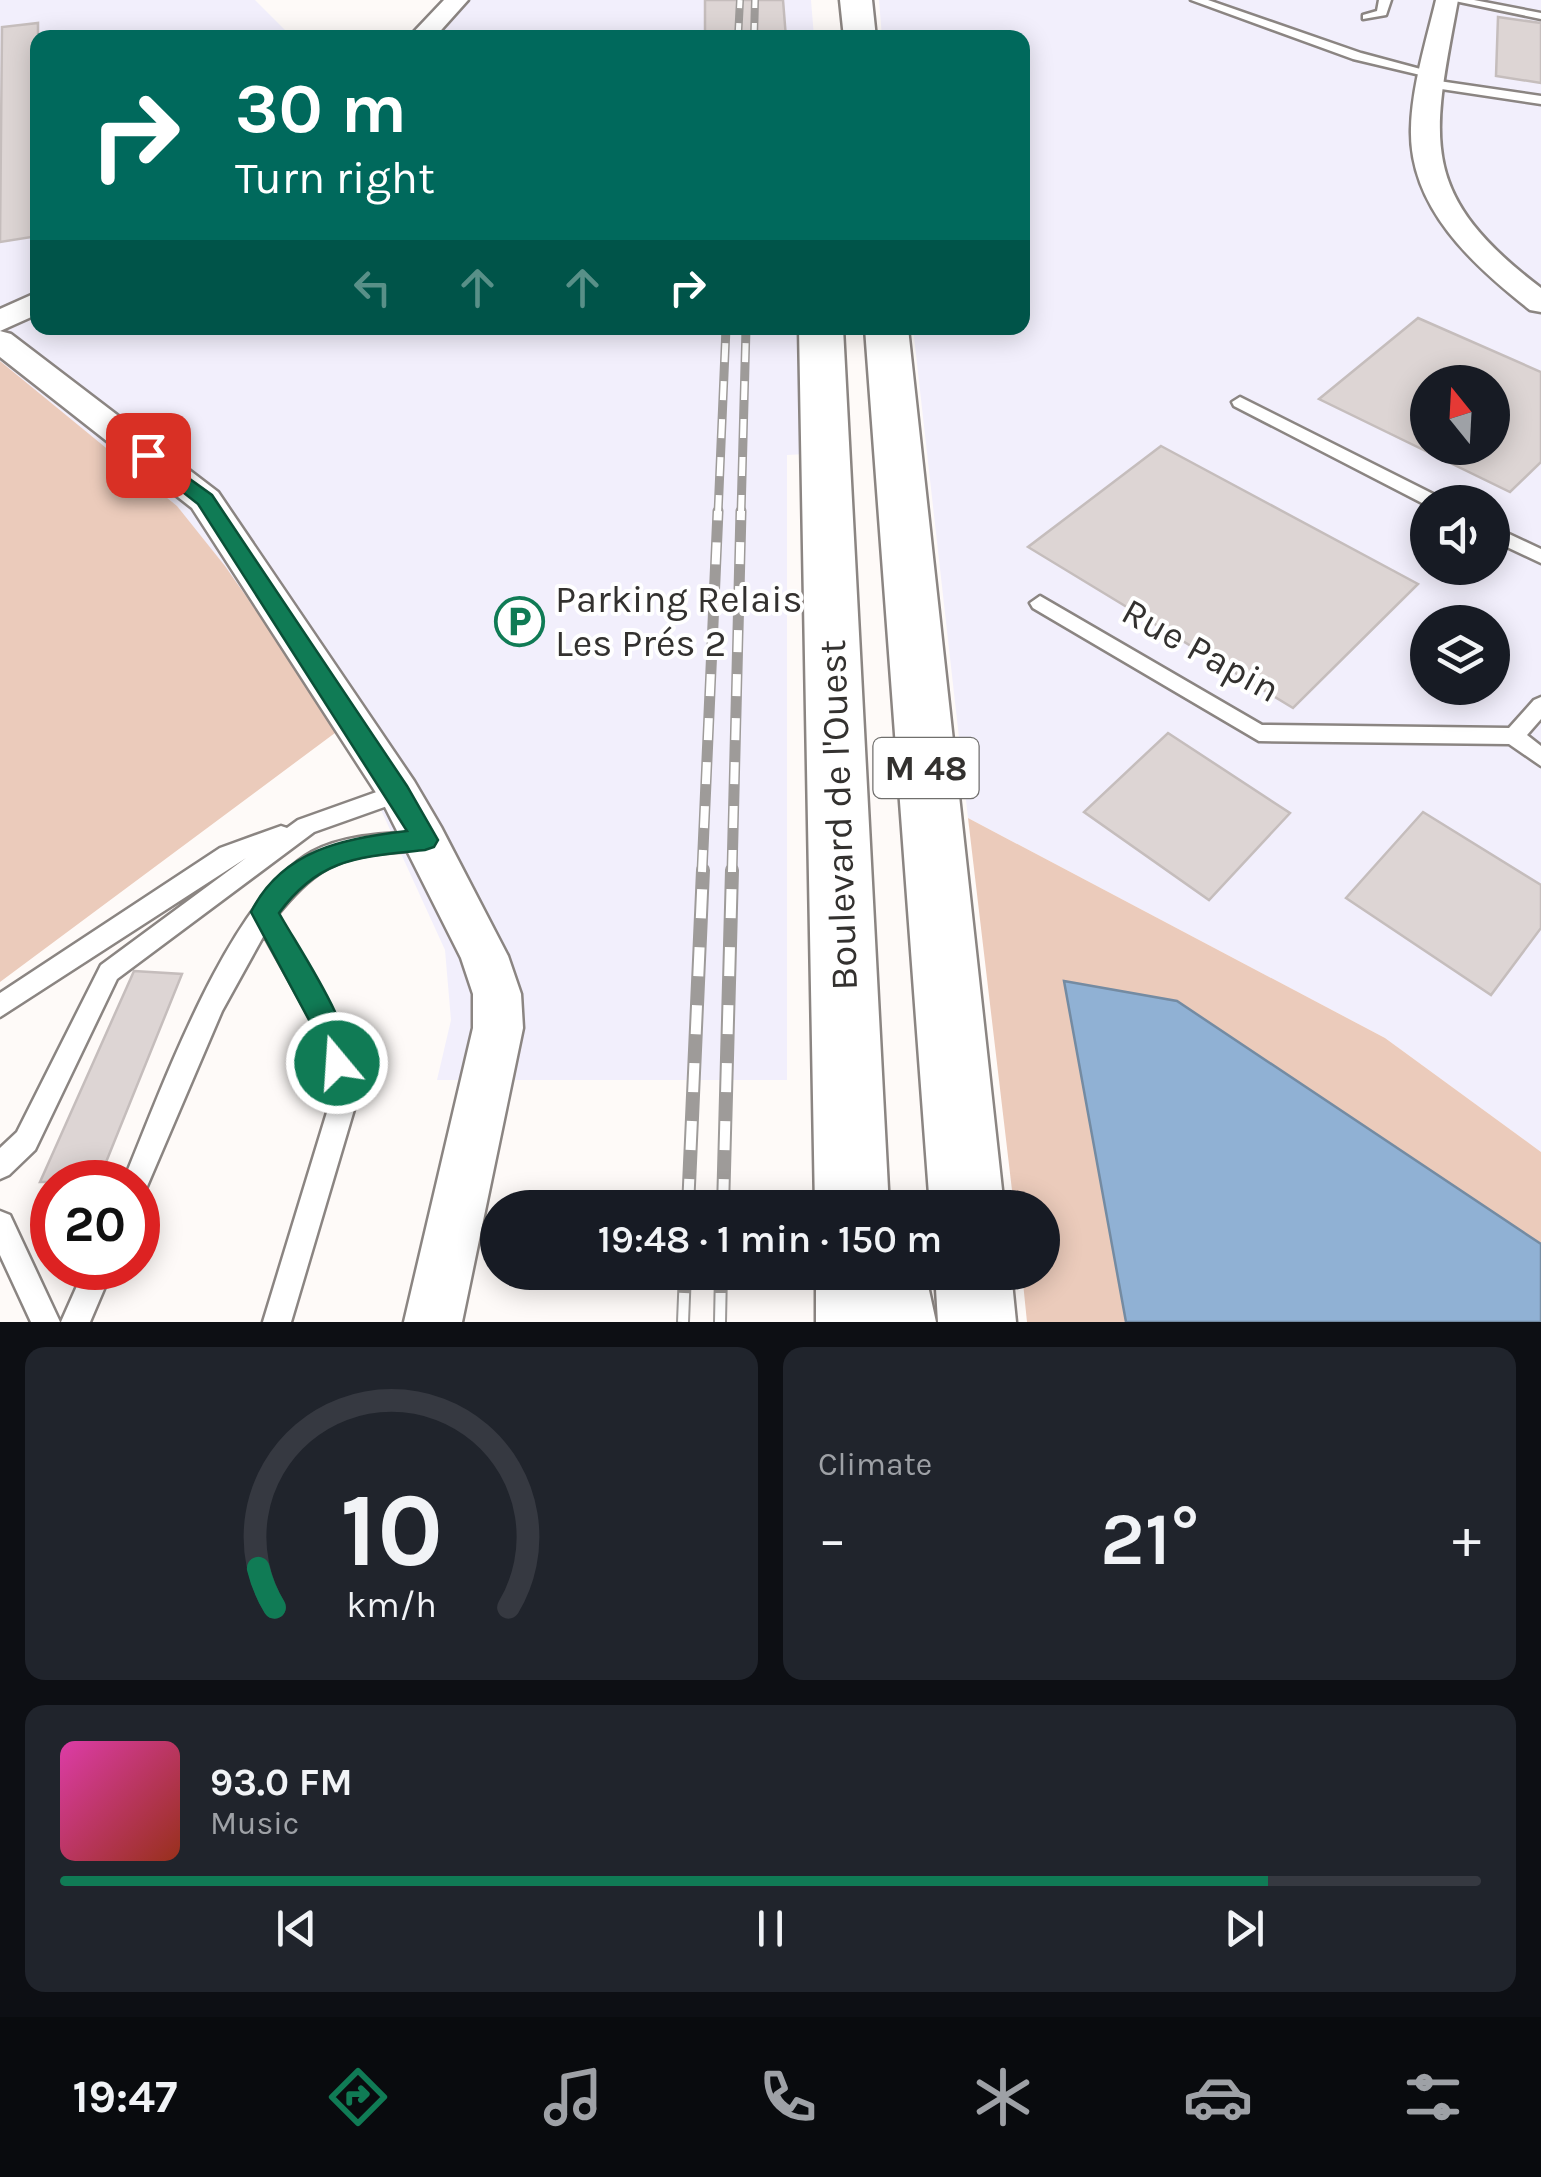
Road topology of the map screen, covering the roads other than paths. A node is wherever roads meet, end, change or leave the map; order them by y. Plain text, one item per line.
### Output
1 (457, 0) edge
2 (856, 0) edge
3 (1197, 0) edge
4 (1385, 0) edge
5 (1447, 0) edge
6 (1456, 0) edge
7 (1541, 16) edge
8 (1368, 17) dead end
9 (428, 30) edge
10 (859, 30) edge
11 (1432, 79) junction
12 (1541, 100) edge
13 (1541, 302) edge
14 (30, 305) edge
15 (0, 322) edge
16 (822, 335) edge
17 (887, 335) edge
18 (0, 341) edge
19 (1240, 402) dead end
20 (1410, 489) edge
21 (1510, 541) edge
22 (1541, 557) edge
23 (1040, 603) dead end
24 (1541, 705) edge
25 (1514, 736) junction
26 (1541, 758) edge
27 (399, 793) junction
28 (306, 826) junction
29 (425, 840) junction
30 (264, 912) junction
31 (0, 1006) edge
32 (849, 1123) junction
33 (146, 1160) edge
34 (0, 1166) edge
35 (851, 1190) edge
36 (867, 1190) edge
37 (964, 1190) edge
38 (0, 1225) edge
39 (89, 1290) edge
40 (854, 1290) edge
41 (890, 1290) edge
42 (974, 1290) edge
43 (46, 1322) edge
44 (75, 1322) edge
45 (277, 1322) edge
46 (434, 1322) edge
47 (855, 1322) edge
48 (897, 1322) edge
49 (977, 1322) edge

1 - 9 street
2 - 10 main road
3 - 11 lane
4 - 8 lane
5 - 11 street
6 - 7 lane
11 - 12 lane
11 - 13 street
14 - 15 street
16 - 32 main road, Boulevard de l'Ouest / M 48
17 - 37 main road, M 48
18 - 27 street
19 - 20 lane
21 - 22 lane
23 - 25 lane, Rue Papin
24 - 25 lane
25 - 26 lane
27 - 28 lane
27 - 29 street
28 - 31 lane
28 - 34 lane
29 - 30 lane
29 - 46 street
30 - 33 lane
30 - 45 lane
32 - 35 main road, Boulevard de l'Ouest / M 48
32 - 36 main road, Boulevard de l'Ouest
38 - 43 lane
39 - 44 lane
40 - 47 main road
41 - 48 main road
42 - 49 main road

